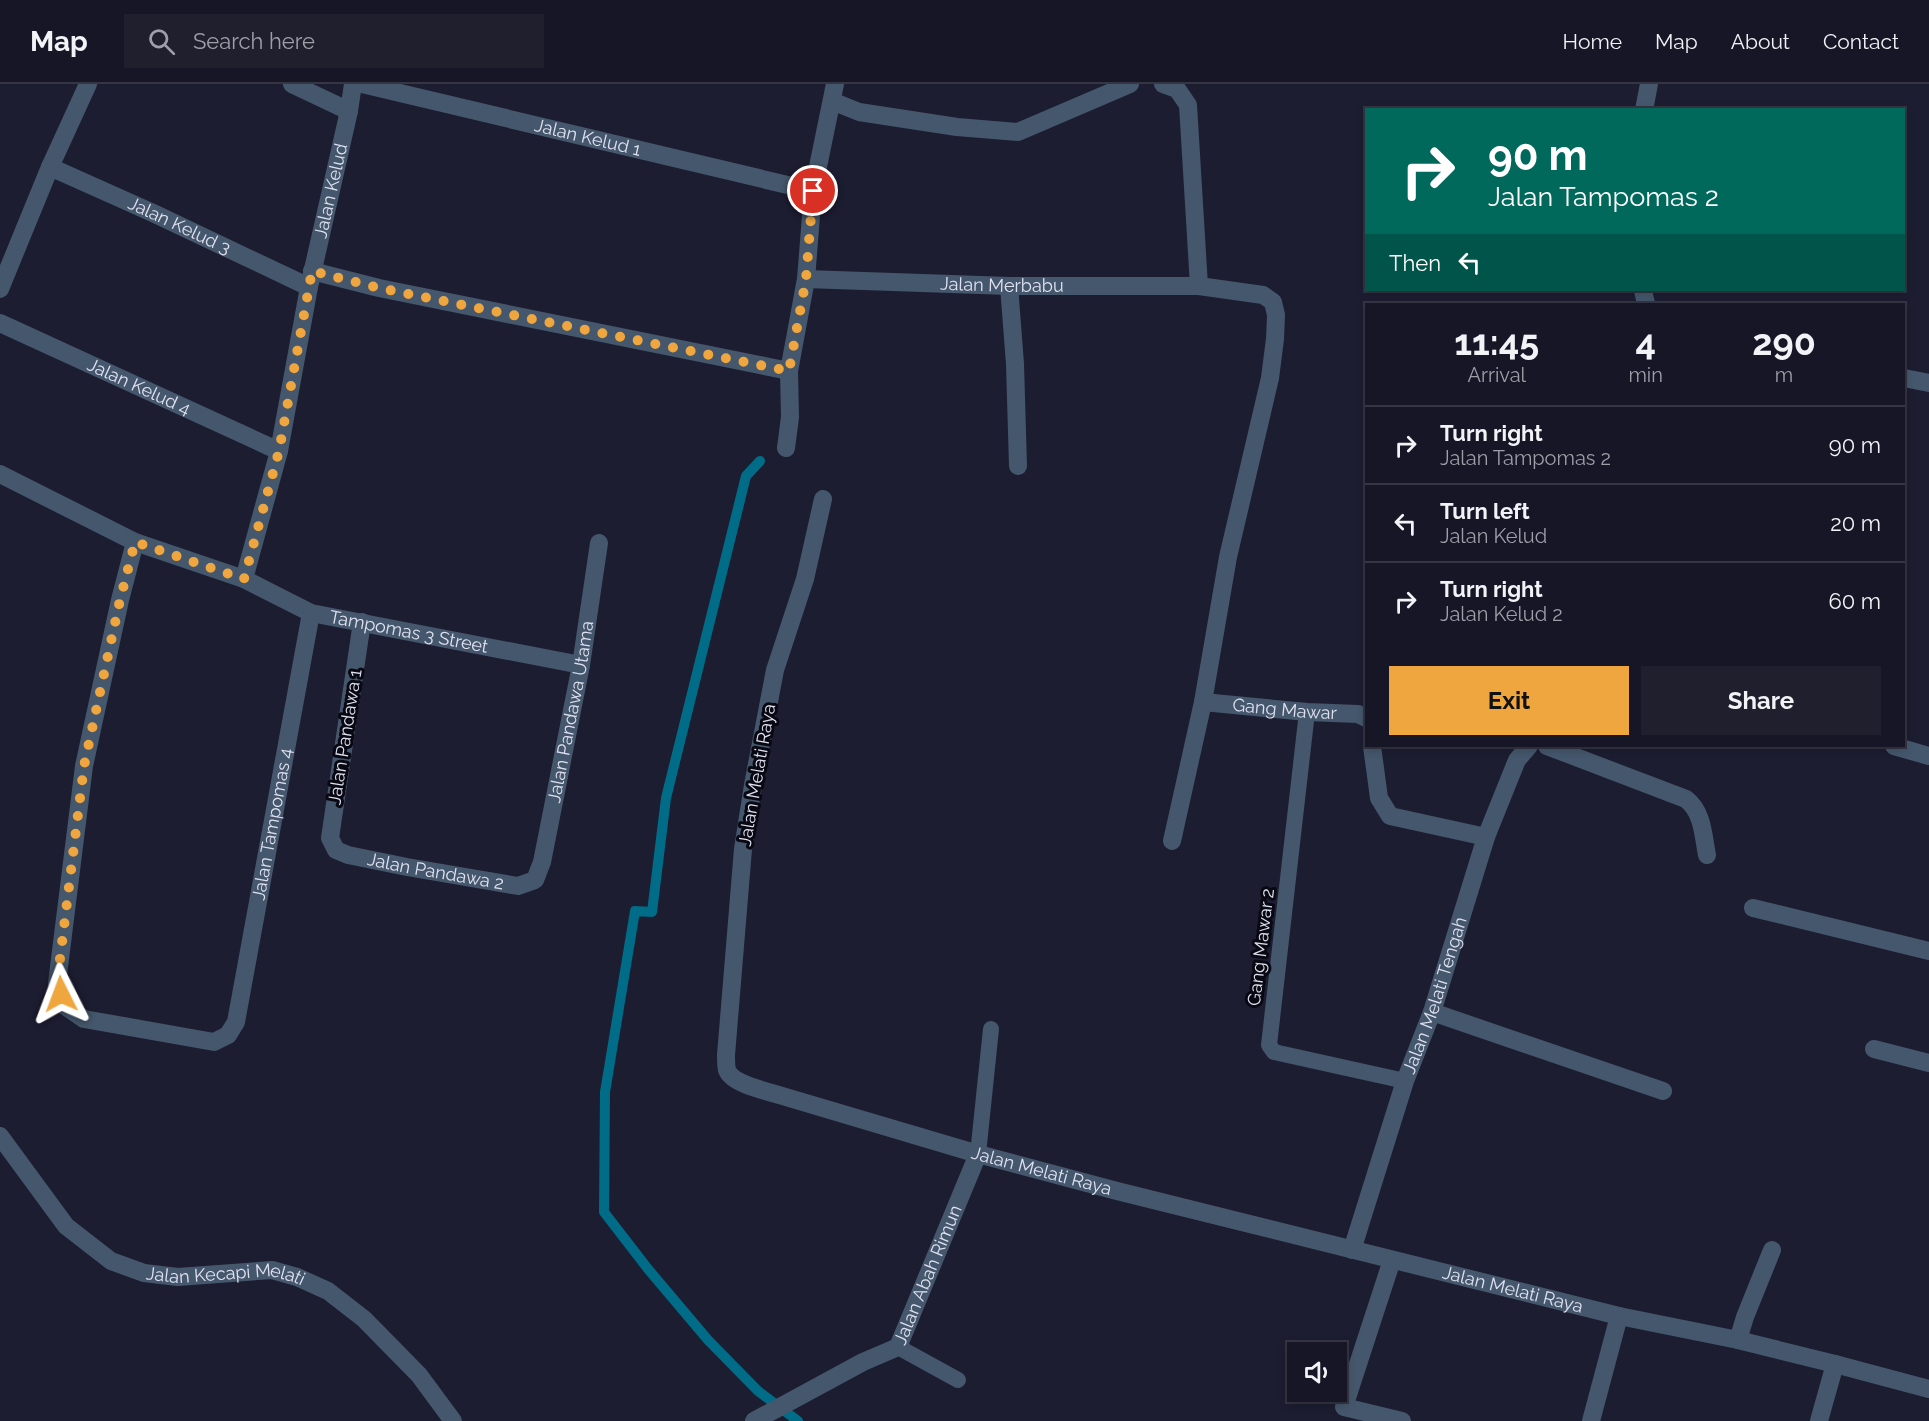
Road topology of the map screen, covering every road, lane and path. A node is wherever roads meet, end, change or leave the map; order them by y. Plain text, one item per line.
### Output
1 (88, 84) edge
2 (292, 84) edge
3 (353, 84) edge
4 (362, 84) edge
5 (1130, 84) edge
6 (1163, 84) edge
7 (1649, 84) edge
8 (834, 92) edge
9 (1644, 108) edge
10 (349, 111) junction
11 (50, 166) junction
12 (813, 191) junction
13 (311, 279) junction
14 (806, 279) junction
15 (1009, 285) junction
16 (1199, 286) junction
17 (0, 289) edge
18 (0, 323) edge
19 (789, 371) junction
20 (1905, 378) edge
21 (1929, 382) edge
22 (786, 448) dead end
23 (279, 451) junction
24 (1018, 466) dead end
25 (0, 474) edge
26 (823, 499) dead end
27 (135, 542) junction
28 (599, 543) dead end
29 (244, 579) junction
30 (311, 612) junction
31 (362, 622) junction
32 (581, 665) junction
33 (1203, 702) junction
34 (1307, 712) junction
35 (1365, 718) edge
36 (1372, 747) edge
37 (1529, 747) edge
38 (1550, 747) edge
39 (1898, 747) edge
40 (1929, 756) edge
41 (1486, 837) junction
42 (1172, 841) dead end
43 (336, 850) joint
44 (1707, 855) dead end
45 (535, 880) joint
46 (1753, 908) dead end
47 (1929, 951) edge
48 (1432, 1012) junction
49 (991, 1029) dead end
50 (1874, 1049) dead end
51 (1929, 1064) edge
52 (1406, 1081) junction
53 (1663, 1091) dead end
54 (0, 1136) edge
55 (978, 1154) junction
56 (1352, 1250) junction
57 (1772, 1250) dead end
58 (1392, 1260) junction
59 (1619, 1316) junction
60 (1738, 1340) junction
61 (898, 1347) junction
62 (1835, 1364) junction
63 (958, 1380) dead end
64 (1929, 1389) edge
65 (453, 1421) edge
66 (754, 1421) edge
67 (1402, 1421) edge
68 (1591, 1421) edge
69 (1819, 1421) edge

1 - 11 street
2 - 10 street
3 - 10 street, Jalan Kelud
4 - 12 street, Jalan Kelud 1
5 - 8 street
6 - 16 street
7 - 9 street
8 - 12 street
10 - 13 street, Jalan Kelud
11 - 13 street, Jalan Kelud 3
11 - 17 street
12 - 14 street
13 - 19 street, Jalan Kelud 3
13 - 23 street, Jalan Kelud
14 - 15 street, Jalan Merbabu
14 - 19 street
15 - 16 street, Jalan Merbabu
15 - 24 street
16 - 33 street, Jalan Merbabu
18 - 23 street, Jalan Kelud 4
19 - 22 street
20 - 21 street
23 - 29 street, Jalan Kelud
25 - 27 street, Tampomas 3 Street
26 - 55 street, Jalan Melati Raya
27 - 29 street, Tampomas 3 Street
27 - 30 street, Jalan Tampomas 4
28 - 32 street, Jalan Pandawa Utama
29 - 30 street, Tampomas 3 Street
30 - 31 street, Tampomas 3 Street
31 - 32 street, Tampomas 3 Street
31 - 43 street, Jalan Pandawa 1
32 - 45 street, Jalan Pandawa Utama
33 - 34 street, Gang Mawar
33 - 42 street, Jalan Merbabu
34 - 35 street, Gang Mawar
34 - 52 lane, Gang Mawar 2
36 - 41 street
37 - 41 street, Jalan Melati Tengah
38 - 44 street
39 - 40 street
41 - 48 street, Jalan Melati Tengah
43 - 45 street, Jalan Pandawa 2
46 - 47 street
48 - 52 street, Jalan Melati Tengah
48 - 53 street
49 - 55 lane
50 - 51 street
52 - 56 street, Jalan Melati Tengah
54 - 65 street, Jalan Kecapi Melati
55 - 56 street, Jalan Melati Raya
55 - 61 street, Jalan Abah Rimun
56 - 58 street, Jalan Melati Raya
57 - 60 street
58 - 59 street, Jalan Melati Raya
58 - 67 street
59 - 60 street, Jalan Melati Raya
59 - 68 street
60 - 62 street, Jalan Melati Raya
61 - 63 lane
61 - 66 street, Jalan Abah Rimun
62 - 64 street, Jalan Melati Raya
62 - 69 street

